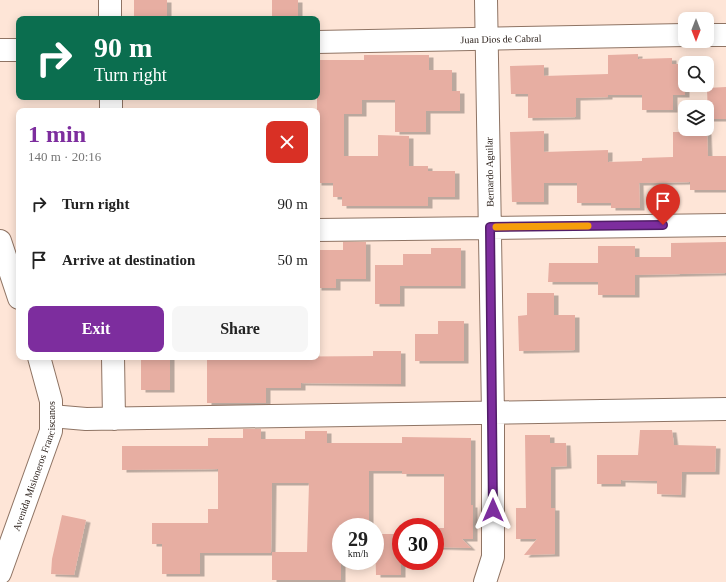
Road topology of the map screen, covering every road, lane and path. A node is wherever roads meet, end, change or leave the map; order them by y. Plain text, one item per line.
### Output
1 (110, 0) edge
2 (486, 0) edge
3 (110, 16) edge
4 (678, 35) edge
5 (714, 35) edge
6 (726, 35) edge
7 (486, 38) junction
8 (320, 42) edge
9 (0, 50) edge
10 (16, 50) edge
11 (726, 225) edge
12 (490, 227) junction
13 (320, 230) edge
14 (0, 241) edge
15 (16, 289) edge
16 (40, 360) edge
17 (114, 360) edge
18 (726, 409) edge
19 (493, 414) junction
20 (51, 416) junction
21 (114, 419) junction
22 (0, 573) edge
23 (485, 582) edge

1 - 3 street
2 - 7 street, Bernardo Aguilar
4 - 7 street, Juan Dios de Cabral
5 - 6 street
7 - 8 street, Juan Dios de Cabral
7 - 12 street, Bernardo Aguilar
9 - 10 street
11 - 12 street
12 - 13 street
12 - 19 street, Bernardo Aguilar
14 - 15 street
16 - 20 street, Avenida Misioneros Franciscanos
17 - 21 street
18 - 19 street
19 - 21 street
19 - 23 street, Bernardo Aguilar
20 - 21 street
20 - 22 street, Avenida Misioneros Franciscanos

